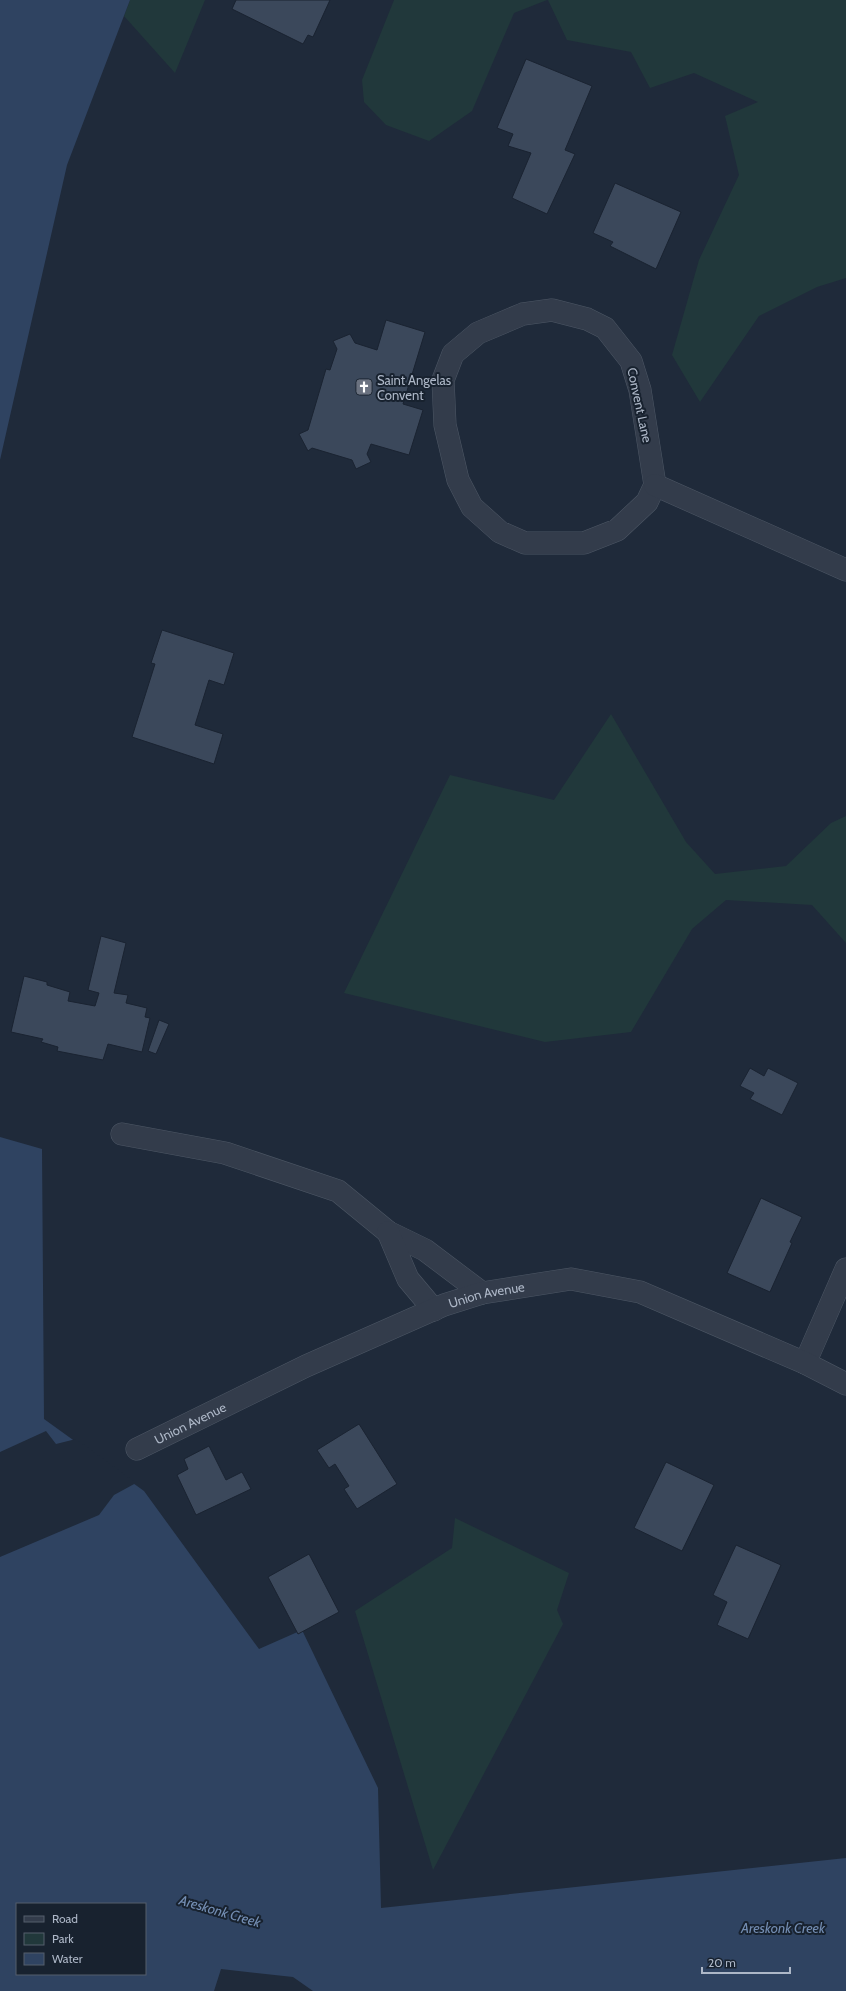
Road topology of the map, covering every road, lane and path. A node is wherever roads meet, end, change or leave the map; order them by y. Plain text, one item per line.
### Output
1 (655, 485) junction
2 (846, 570) edge
3 (122, 1134) dead end
4 (388, 1232) junction
5 (846, 1269) edge
6 (482, 1293) junction
7 (434, 1310) junction
8 (805, 1363) junction
9 (846, 1384) edge
10 (138, 1449) dead end

1 - 1 street, Convent Lane
1 - 2 street
3 - 4 street
4 - 6 street
4 - 7 street
5 - 8 street
6 - 7 street, Union Avenue
6 - 8 street, Union Avenue
7 - 10 street, Union Avenue
8 - 9 street, Union Avenue

